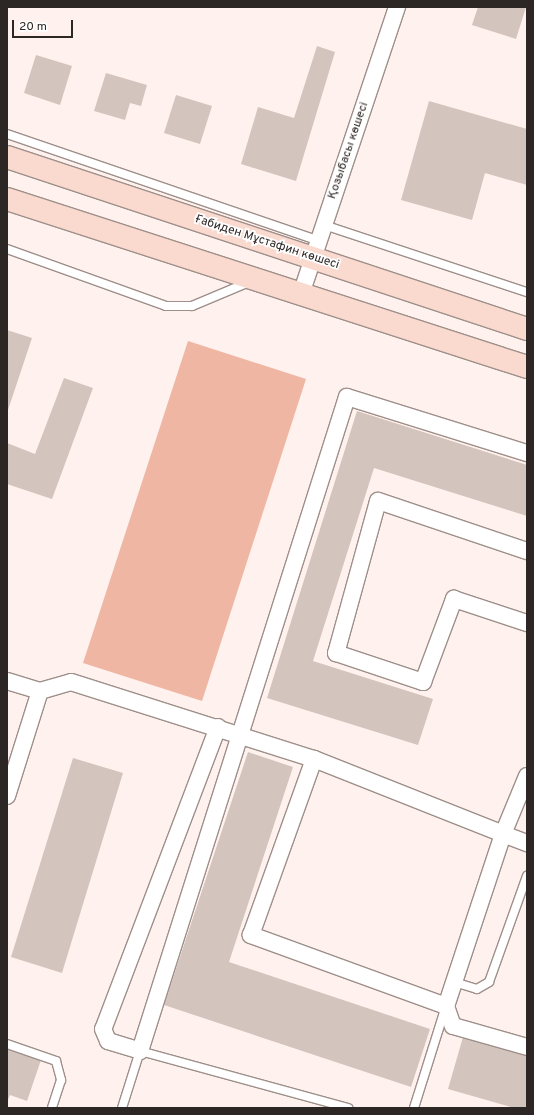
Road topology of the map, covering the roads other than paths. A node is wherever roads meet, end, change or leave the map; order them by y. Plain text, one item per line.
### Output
1 (397, 7) edge
2 (7, 134) edge
3 (7, 157) edge
4 (71, 167) junction
5 (7, 199) edge
6 (324, 225) junction
7 (7, 249) edge
8 (316, 250) junction
9 (255, 280) junction
10 (527, 292) edge
11 (301, 294) junction
12 (527, 329) edge
13 (527, 367) edge
14 (527, 453) edge
15 (527, 551) edge
16 (527, 623) edge
17 (7, 681) edge
18 (40, 691) junction
19 (218, 727) junction
20 (241, 737) junction
21 (314, 759) junction
22 (527, 776) edge
23 (7, 796) edge
24 (503, 834) junction
25 (527, 843) edge
26 (527, 876) edge
27 (454, 982) junction
28 (446, 1006) junction
29 (7, 1044) edge
30 (527, 1047) edge
31 (140, 1051) junction
32 (52, 1108) edge
33 (122, 1108) edge
34 (348, 1108) edge
35 (414, 1108) edge

1 - 6 street, Қозыбасы көшесі
2 - 4 lane
3 - 4 street, Ғабиден Мұстафин көшесі
4 - 8 street, Ғабиден Мұстафин көшесі
5 - 9 street
6 - 8 street, Қозыбасы көшесі
6 - 10 lane
7 - 9 lane
8 - 11 street, Қозыбасы көшесі
8 - 12 street, Ғабиден Мұстафин көшесі
9 - 11 street
11 - 13 street
14 - 20 street
15 - 16 street
17 - 18 street
18 - 19 street
18 - 23 street
19 - 20 street
19 - 31 street
20 - 21 street
20 - 31 street
21 - 24 street
21 - 28 street
22 - 24 street
24 - 25 street
24 - 27 street
26 - 27 lane
27 - 28 street
28 - 30 street
28 - 35 lane
29 - 32 lane
31 - 33 lane
31 - 34 lane

